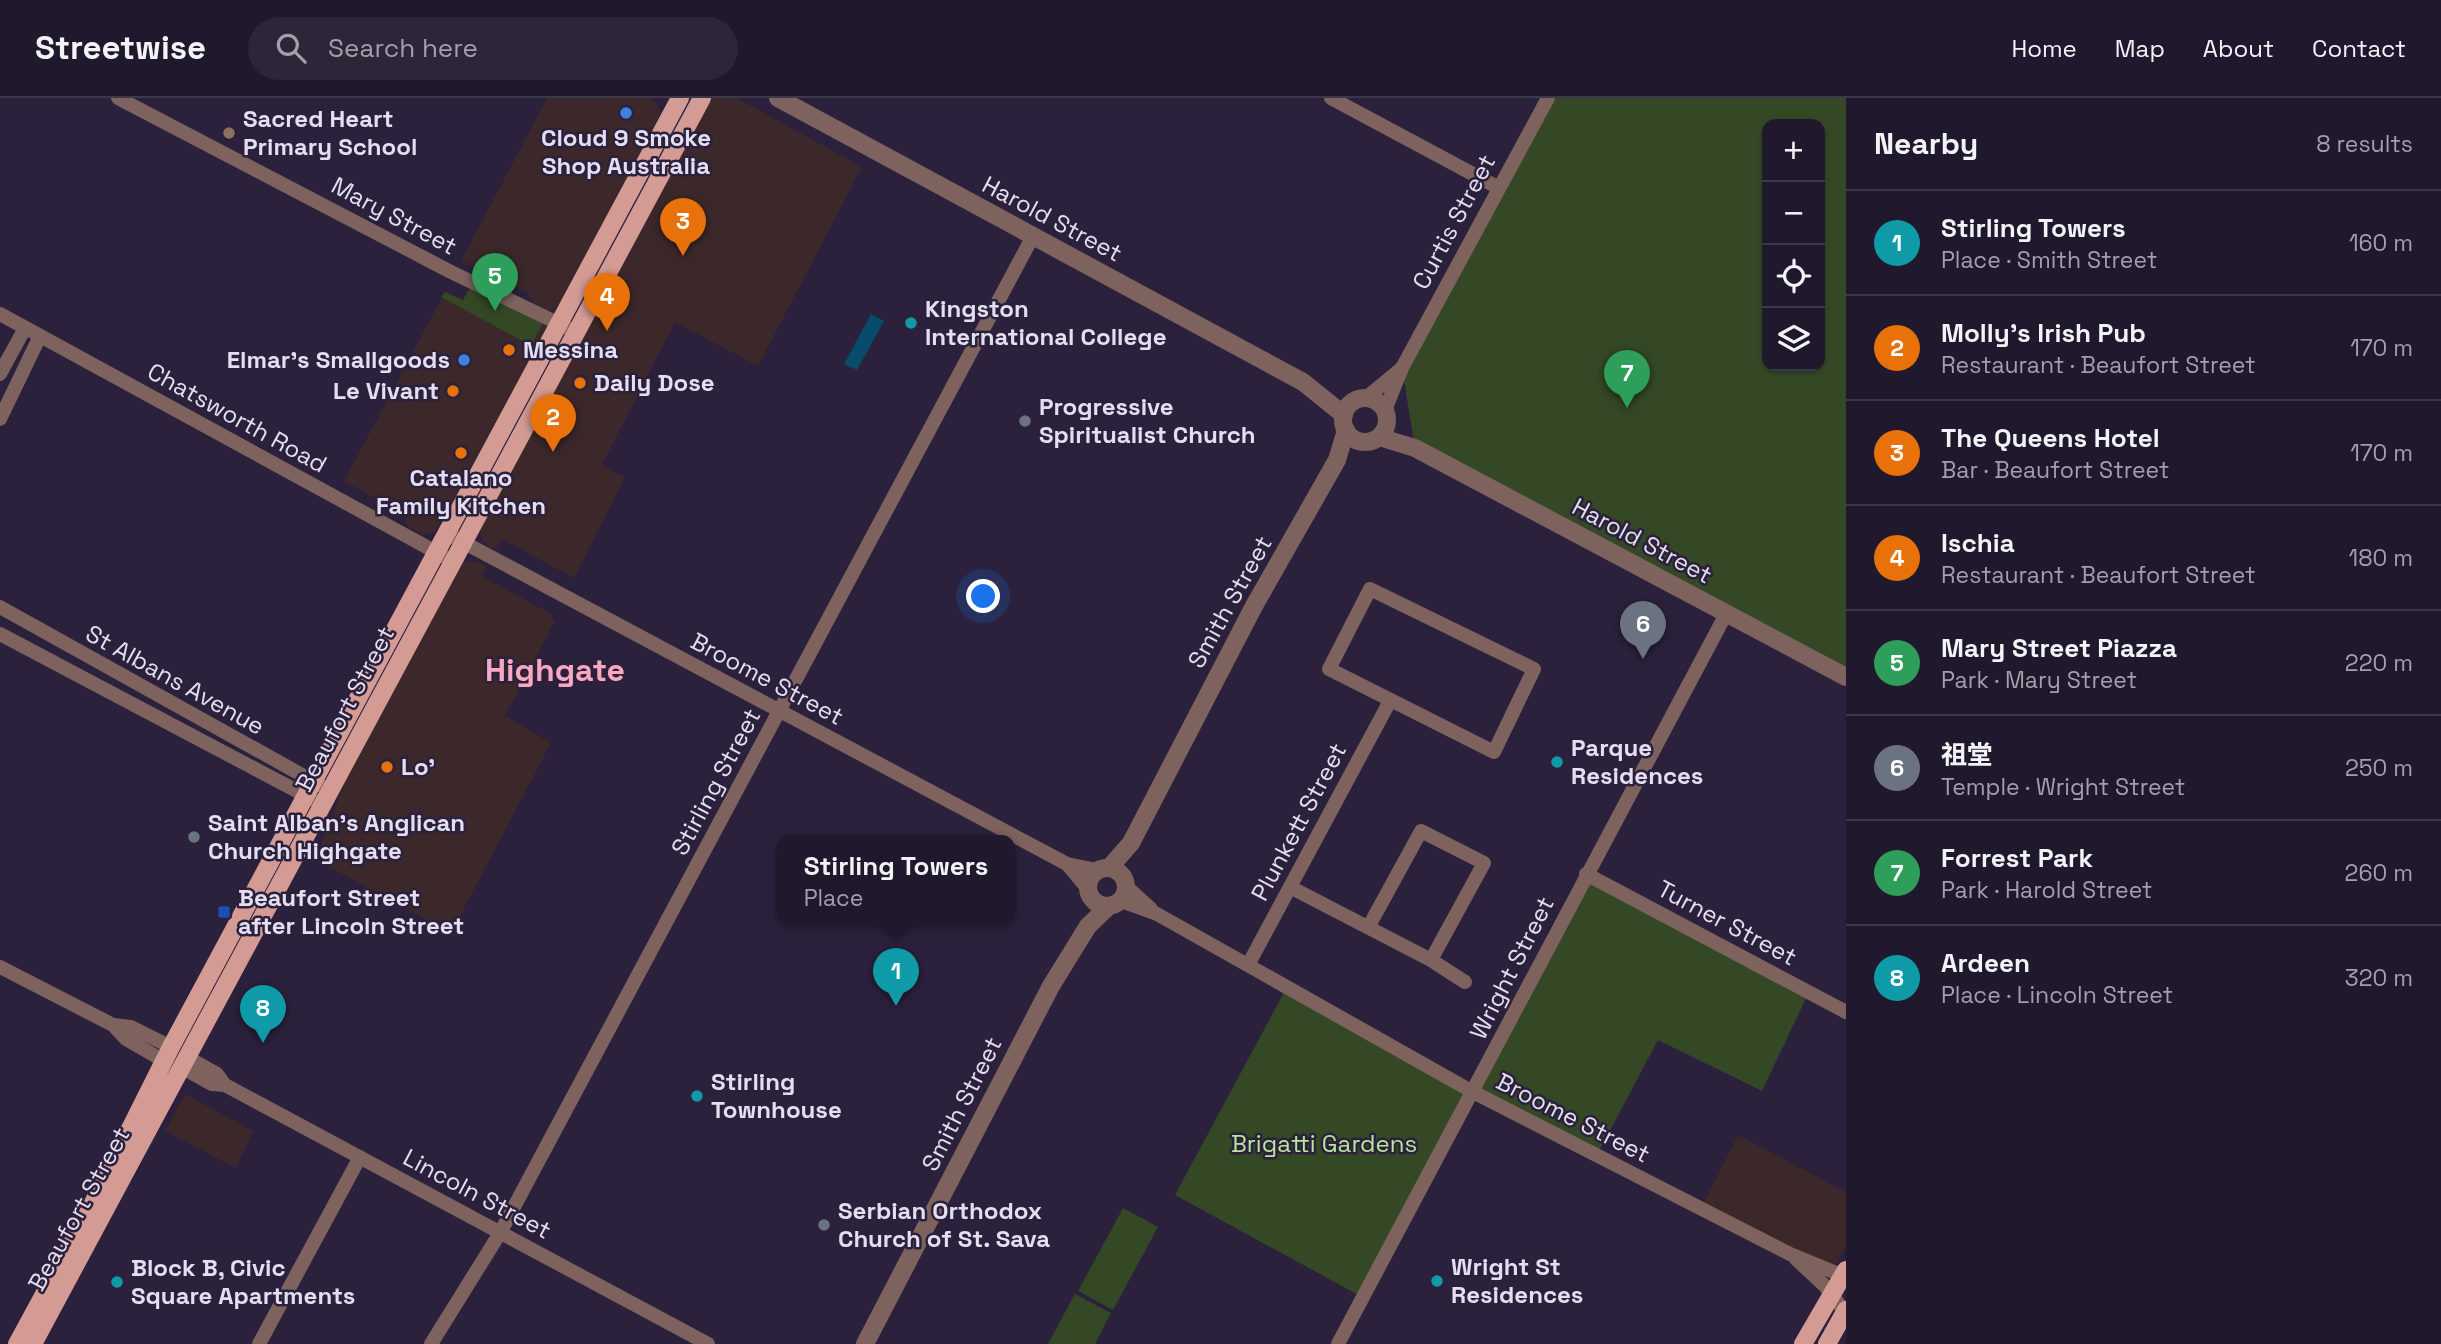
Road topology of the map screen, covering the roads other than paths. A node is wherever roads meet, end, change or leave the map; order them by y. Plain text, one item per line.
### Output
1 (118, 98) edge
2 (778, 98) edge
3 (1331, 98) edge
4 (1548, 98) edge
5 (677, 99) edge
6 (699, 104) edge
7 (1499, 188) junction
8 (1032, 236) junction
9 (0, 314) edge
10 (559, 324) junction
11 (25, 328) junction
12 (576, 332) junction
13 (40, 336) junction
14 (1402, 368) junction
15 (0, 374) edge
16 (1303, 382) junction
17 (1362, 398) junction
18 (1386, 413) junction
19 (0, 419) edge
20 (1345, 422) junction
21 (1372, 439) junction
22 (1415, 448) junction
23 (1337, 460) junction
24 (454, 538) junction
25 (436, 552) junction
26 (452, 561) junction
27 (0, 607) edge
28 (1726, 614) junction
29 (2, 641) edge
30 (1846, 677) edge
31 (1390, 701) junction
32 (779, 711) junction
33 (309, 788) junction
34 (325, 797) junction
35 (1012, 835) edge
36 (1015, 836) edge
37 (1586, 874) junction
38 (1108, 887) junction
39 (1290, 887) junction
40 (1369, 926) junction
41 (1431, 960) junction
42 (1248, 965) junction
43 (0, 967) edge
44 (1465, 982) dead end
45 (1846, 1012) edge
46 (167, 1054) junction
47 (185, 1063) junction
48 (1473, 1092) junction
49 (360, 1157) junction
50 (500, 1233) junction
51 (1790, 1254) junction
52 (1845, 1274) edge
53 (1832, 1295) junction
54 (1846, 1312) edge
55 (17, 1344) edge
56 (33, 1344) edge
57 (260, 1344) edge
58 (430, 1344) edge
59 (708, 1344) edge
60 (865, 1344) edge
61 (1338, 1344) edge
62 (1803, 1344) edge
63 (1827, 1344) edge

1 - 10 street, Mary Street
2 - 8 street, Harold Street
3 - 7 street
4 - 7 street, Curtis Street
5 - 6 street
5 - 10 main road, Beaufort Street
6 - 12 main road, Beaufort Street
7 - 14 street, Curtis Street
8 - 16 street, Harold Street
8 - 32 street, Stirling Street
9 - 11 street, Chatsworth Road
10 - 12 street, Mary Street
10 - 24 main road, Beaufort Street
11 - 13 street, Chatsworth Road
11 - 15 street
12 - 24 main road, Beaufort Street
13 - 19 street
13 - 25 street, Chatsworth Road
14 - 17 street, Curtis Street
14 - 18 street, Curtis Street
16 - 17 street, Harold Street
16 - 20 street, Harold Street
17 - 18 street
17 - 20 street
18 - 21 street
18 - 22 street, Harold Street
20 - 21 street
20 - 23 street, Smith Street
21 - 22 street, Harold Street
21 - 23 street, Smith Street
22 - 28 street, Harold Street
23 - 38 street, Smith Street
24 - 25 main road, Beaufort Street
24 - 26 main road, Beaufort Street
24 - 32 street, Broome Street
25 - 26 street, Chatsworth Road
25 - 33 main road, Beaufort Street
26 - 34 main road, Beaufort Street
27 - 33 street, St Albans Avenue
28 - 30 street, Harold Street
28 - 37 street, Wright Street
29 - 33 street, St Albans Avenue
31 - 31 street
31 - 39 street, Plunkett Street
32 - 35 street, Broome Street
32 - 50 street, Stirling Street
33 - 34 street, St Albans Avenue
33 - 46 main road, Beaufort Street
34 - 47 main road, Beaufort Street
36 - 38 street, Broome Street
37 - 45 street, Turner Street
37 - 48 street, Wright Street
38 - 42 street, Broome Street
38 - 60 street, Smith Street
39 - 40 street
39 - 42 street, Plunkett Street
40 - 41 street
40 - 41 street
41 - 44 street
42 - 48 street, Broome Street
43 - 46 street
46 - 55 main road, Beaufort Street
47 - 49 street, Lincoln Street
47 - 56 main road, Beaufort Street
48 - 51 street, Broome Street
48 - 61 street, Wright Street
49 - 50 street, Lincoln Street
49 - 57 street
50 - 58 street, Stirling Street
50 - 59 street, Lincoln Street
51 - 52 street, Broome Street
51 - 53 street, Broome Street
52 - 53 main road
53 - 54 street, Broome Street
53 - 62 main road
54 - 63 main road

